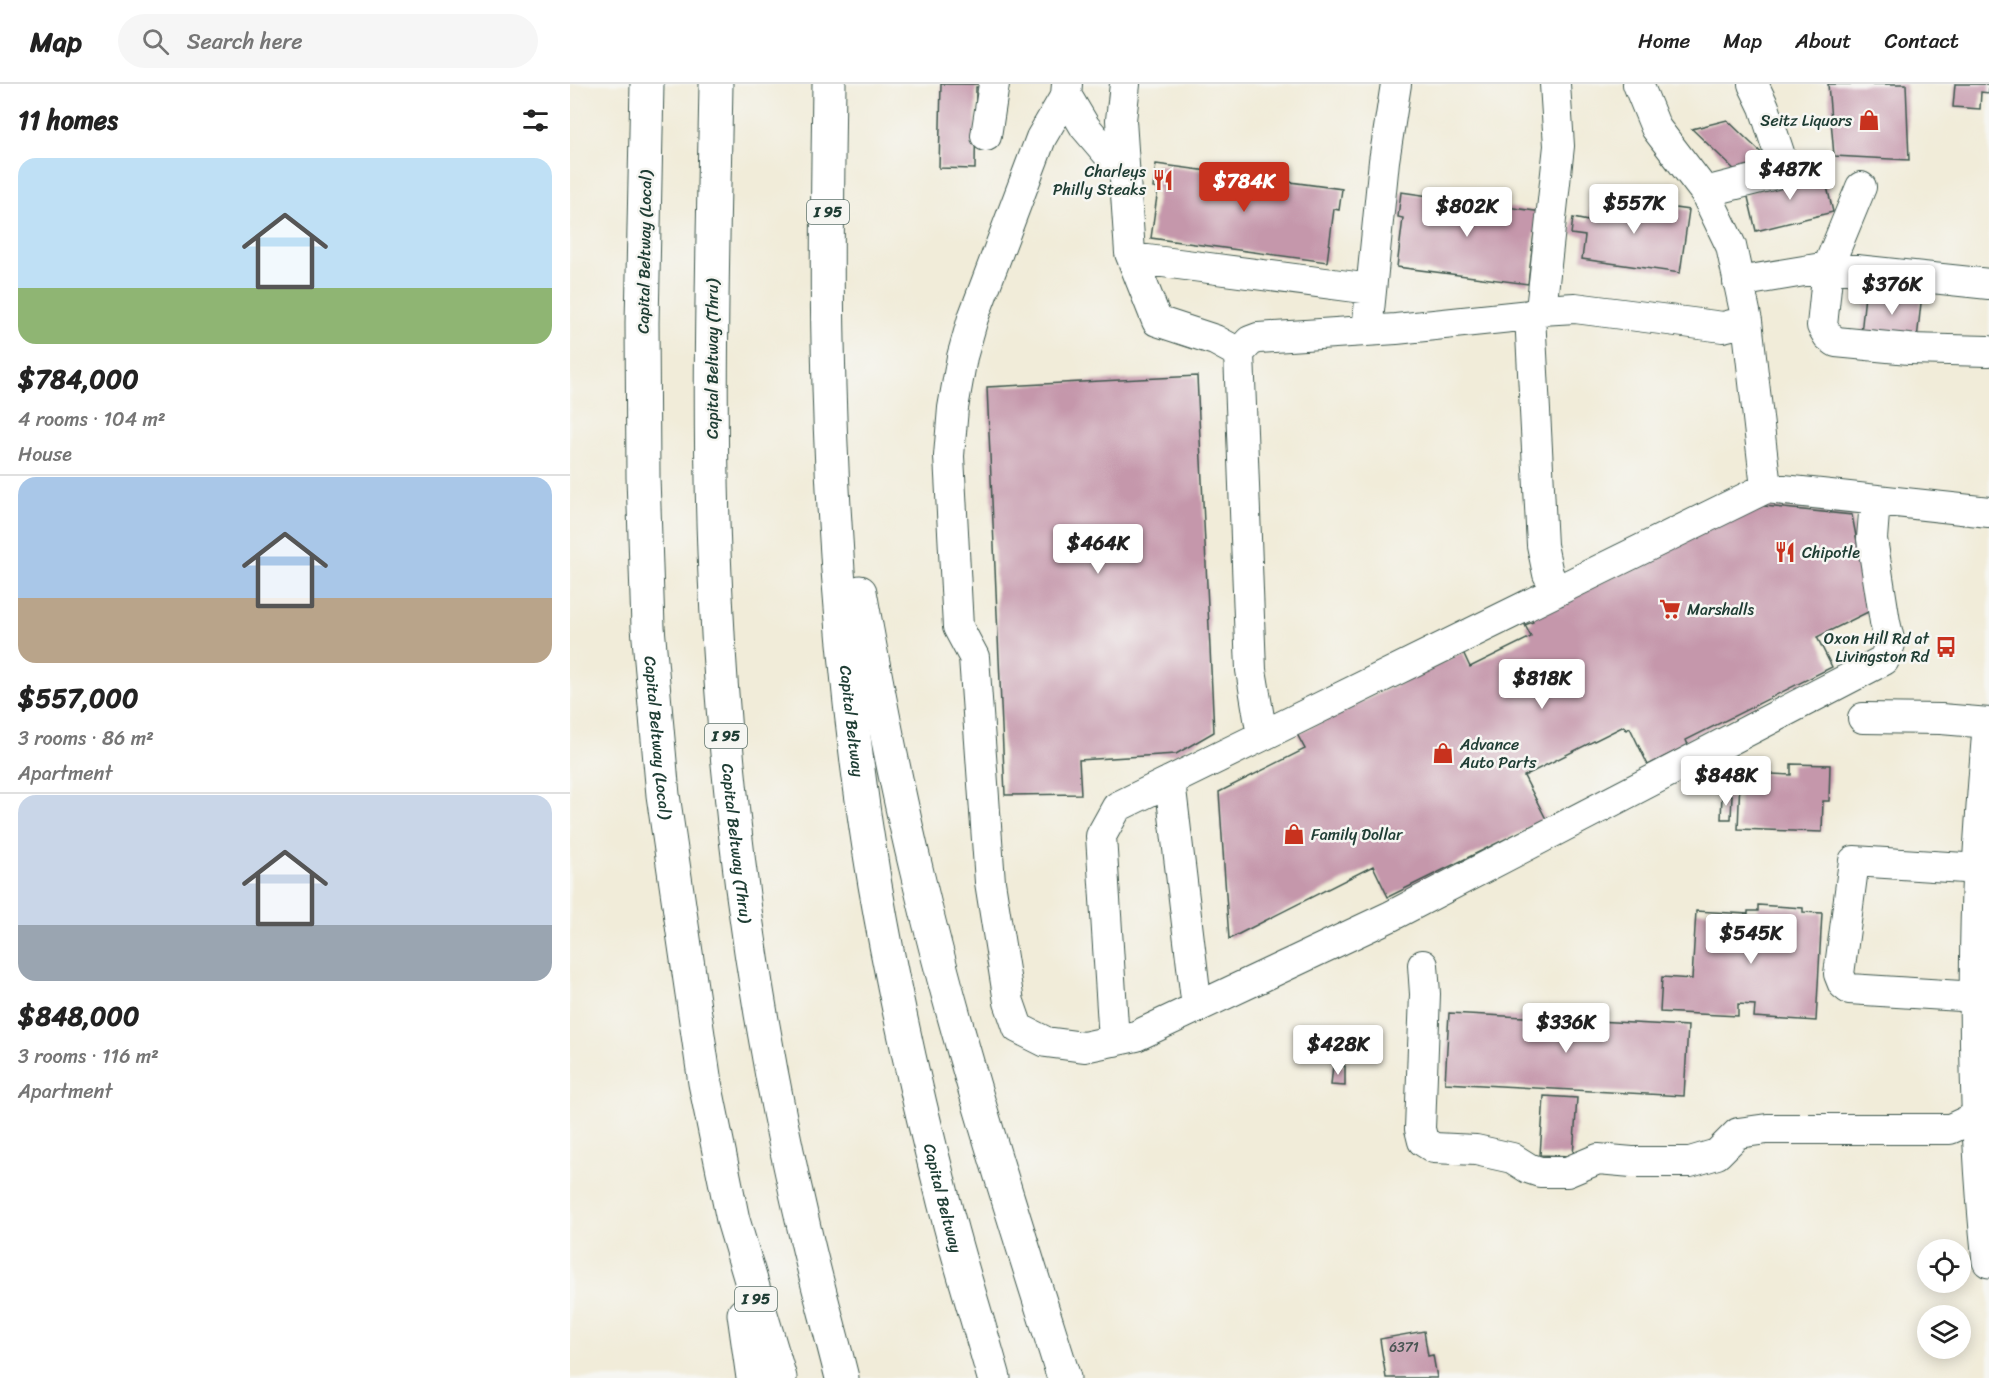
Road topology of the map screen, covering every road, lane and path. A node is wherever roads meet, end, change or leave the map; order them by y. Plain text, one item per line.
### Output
1 (647, 84) edge
2 (716, 84) edge
3 (829, 84) edge
4 (994, 84) edge
5 (1125, 84) edge
6 (1396, 84) edge
7 (1555, 84) edge
8 (1638, 84) edge
9 (1753, 84) edge
10 (1067, 89) edge
11 (986, 136) dead end
12 (1125, 174) junction
13 (1861, 187) dead end
14 (1705, 192) junction
15 (1132, 258) junction
16 (1828, 267) junction
17 (1738, 282) junction
18 (1989, 284) edge
19 (1371, 289) junction
20 (1536, 313) junction
21 (1747, 321) junction
22 (1367, 331) junction
23 (828, 340) junction
24 (1989, 351) edge
25 (1239, 352) junction
26 (1766, 488) junction
27 (1875, 500) junction
28 (1989, 512) edge
29 (1557, 591) junction
30 (1863, 718) dead end
31 (1989, 723) edge
32 (1989, 728) edge
33 (1262, 736) junction
34 (1170, 781) junction
35 (1980, 869) junction
36 (1423, 965) dead end
37 (1977, 997) junction
38 (1197, 1008) junction
39 (1114, 1041) junction
40 (1983, 1116) edge
41 (733, 1220) junction
42 (1989, 1261) edge
43 (984, 1343) junction
44 (753, 1378) edge
45 (780, 1378) edge
46 (843, 1378) edge
47 (994, 1378) edge
48 (1004, 1378) edge
49 (1064, 1378) edge

1 - 41 main road, Capital Beltway (Local) / I 95
2 - 46 main road, Capital Beltway (Thru) / I 95
3 - 23 main road, Capital Beltway / I 95
4 - 11 lane
5 - 12 lane
6 - 19 lane
7 - 20 lane
8 - 14 lane
9 - 14 lane
10 - 12 lane
10 - 39 lane
12 - 15 lane
13 - 16 lane
14 - 17 lane
15 - 19 lane
15 - 25 lane
16 - 17 lane
16 - 18 lane
16 - 24 lane
17 - 21 lane
19 - 22 lane
20 - 21 lane
20 - 22 lane
20 - 29 lane
21 - 26 lane
22 - 25 lane
23 - 43 main road, Capital Beltway / I 95
23 - 49 main road
25 - 33 lane
26 - 27 lane
26 - 29 lane
27 - 28 lane
27 - 38 lane
29 - 33 lane
30 - 31 lane
32 - 35 main road
33 - 34 lane
34 - 38 lane
34 - 39 lane
35 - 37 main road
35 - 37 lane
36 - 40 lane
37 - 40 main road
38 - 39 lane
40 - 42 main road
41 - 44 main road
41 - 45 main road, Capital Beltway (Local) / I 95
43 - 47 main road, I 95
43 - 48 main road, I 95

